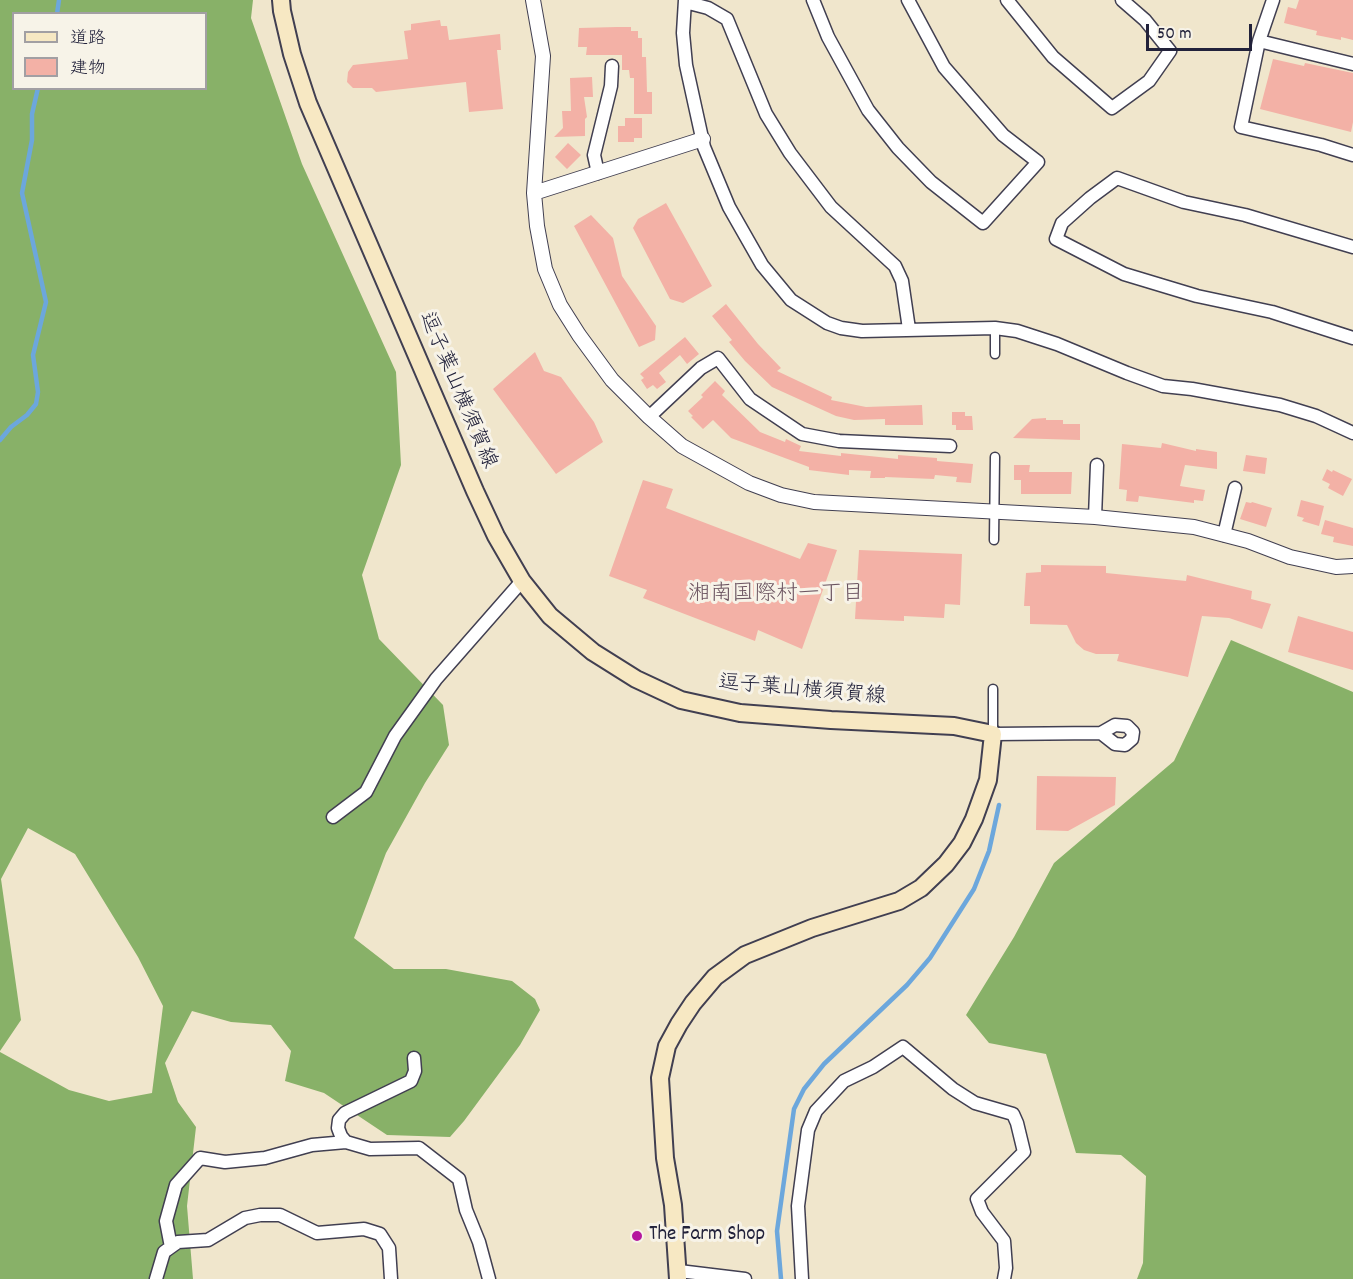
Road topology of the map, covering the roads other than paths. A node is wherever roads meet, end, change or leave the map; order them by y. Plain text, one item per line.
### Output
1 (281, 0) edge
2 (532, 0) edge
3 (813, 0) edge
4 (908, 0) edge
5 (1007, 0) edge
6 (1122, 0) edge
7 (1273, 0) edge
8 (685, 1) edge
9 (1259, 41) junction
10 (1353, 64) edge
11 (612, 66) dead end
12 (702, 139) junction
13 (1353, 155) edge
14 (598, 173) junction
15 (534, 193) junction
16 (1353, 247) edge
17 (995, 328) junction
18 (909, 329) junction
19 (1353, 338) edge
20 (995, 354) dead end
21 (649, 417) junction
22 (1353, 433) edge
23 (950, 446) dead end
24 (994, 457) dead end
25 (1097, 465) dead end
26 (1235, 488) dead end
27 (994, 512) junction
28 (1095, 517) junction
29 (1224, 535) junction
30 (994, 540) dead end
31 (1353, 566) edge
32 (522, 581) junction
33 (993, 688) dead end
34 (1101, 733) dead end
35 (993, 734) junction
36 (333, 817) dead end
37 (414, 1058) dead end
38 (346, 1142) junction
39 (171, 1247) junction
40 (679, 1275) edge
41 (156, 1279) edge
42 (390, 1279) edge
43 (489, 1279) edge
44 (745, 1279) edge
45 (802, 1279) edge
46 (1004, 1279) edge

1 - 32 main road, 逗子葉山横須賀線
2 - 15 street
3 - 4 street
5 - 6 street
7 - 9 street
8 - 12 street
8 - 18 street
9 - 10 street
9 - 13 street
11 - 14 street
12 - 14 street
12 - 18 street
14 - 15 street
15 - 21 street
16 - 19 street
17 - 18 street
17 - 20 street
17 - 22 street
21 - 23 street
21 - 27 street
24 - 27 street
25 - 28 street
26 - 29 street
27 - 28 street
27 - 30 street
28 - 29 street
29 - 31 street
32 - 35 main road, 逗子葉山横須賀線
32 - 36 street
33 - 35 street
34 - 35 street
35 - 40 main road
37 - 38 street
38 - 39 street
38 - 43 street
39 - 41 street
39 - 42 street
40 - 44 street
45 - 46 street

